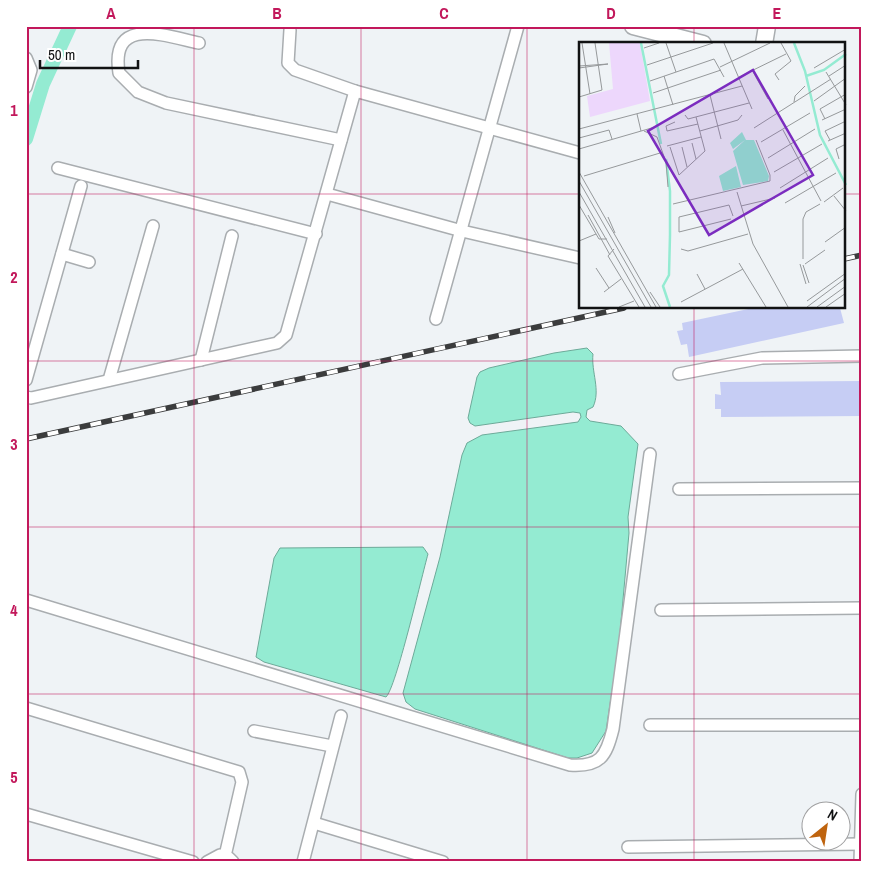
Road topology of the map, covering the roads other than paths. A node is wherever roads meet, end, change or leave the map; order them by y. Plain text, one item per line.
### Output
1 (518, 26) edge
2 (633, 26) edge
3 (767, 26) edge
4 (290, 30) dead end
5 (695, 42) edge
6 (764, 42) edge
7 (199, 43) dead end
8 (26, 58) edge
9 (26, 87) edge
10 (355, 91) junction
11 (490, 128) junction
12 (341, 140) junction
13 (579, 153) edge
14 (58, 168) dead end
15 (81, 186) dead end
16 (327, 194) junction
17 (153, 226) dead end
18 (462, 231) junction
19 (316, 234) junction
20 (232, 236) dead end
21 (62, 254) junction
22 (579, 258) edge
23 (89, 262) dead end
24 (436, 319) dead end
25 (862, 356) edge
26 (200, 360) junction
27 (679, 374) dead end
28 (26, 380) edge
29 (109, 380) junction
30 (26, 396) edge
31 (650, 454) dead end
32 (862, 488) edge
33 (679, 489) dead end
34 (26, 600) edge
35 (862, 608) edge
36 (661, 610) dead end
37 (26, 708) edge
38 (341, 716) dead end
39 (650, 725) dead end
40 (862, 725) edge
41 (254, 731) dead end
42 (332, 746) junction
43 (862, 794) edge
44 (26, 814) edge
45 (314, 823) junction
46 (861, 844) edge
47 (628, 847) dead end
48 (229, 859) edge
49 (193, 862) edge
50 (207, 862) edge
51 (303, 862) edge
52 (443, 862) edge
53 (860, 862) edge

1 - 11 street
2 - 5 street
3 - 6 street
4 - 10 street
7 - 12 street
8 - 9 street
10 - 11 street
10 - 12 street
11 - 13 street
11 - 18 street
12 - 16 street
14 - 19 street
15 - 21 street
16 - 18 street
16 - 19 street
17 - 29 street
18 - 22 street
18 - 24 street
19 - 26 street
20 - 26 street
21 - 23 street
21 - 28 street
25 - 27 street
26 - 29 street
29 - 30 street
31 - 34 street
32 - 33 street
35 - 36 street
37 - 48 street
38 - 42 street
39 - 40 street
41 - 42 street
42 - 45 street
43 - 46 street
44 - 49 street
45 - 51 street
45 - 52 street
46 - 47 street
46 - 53 street
48 - 50 street

